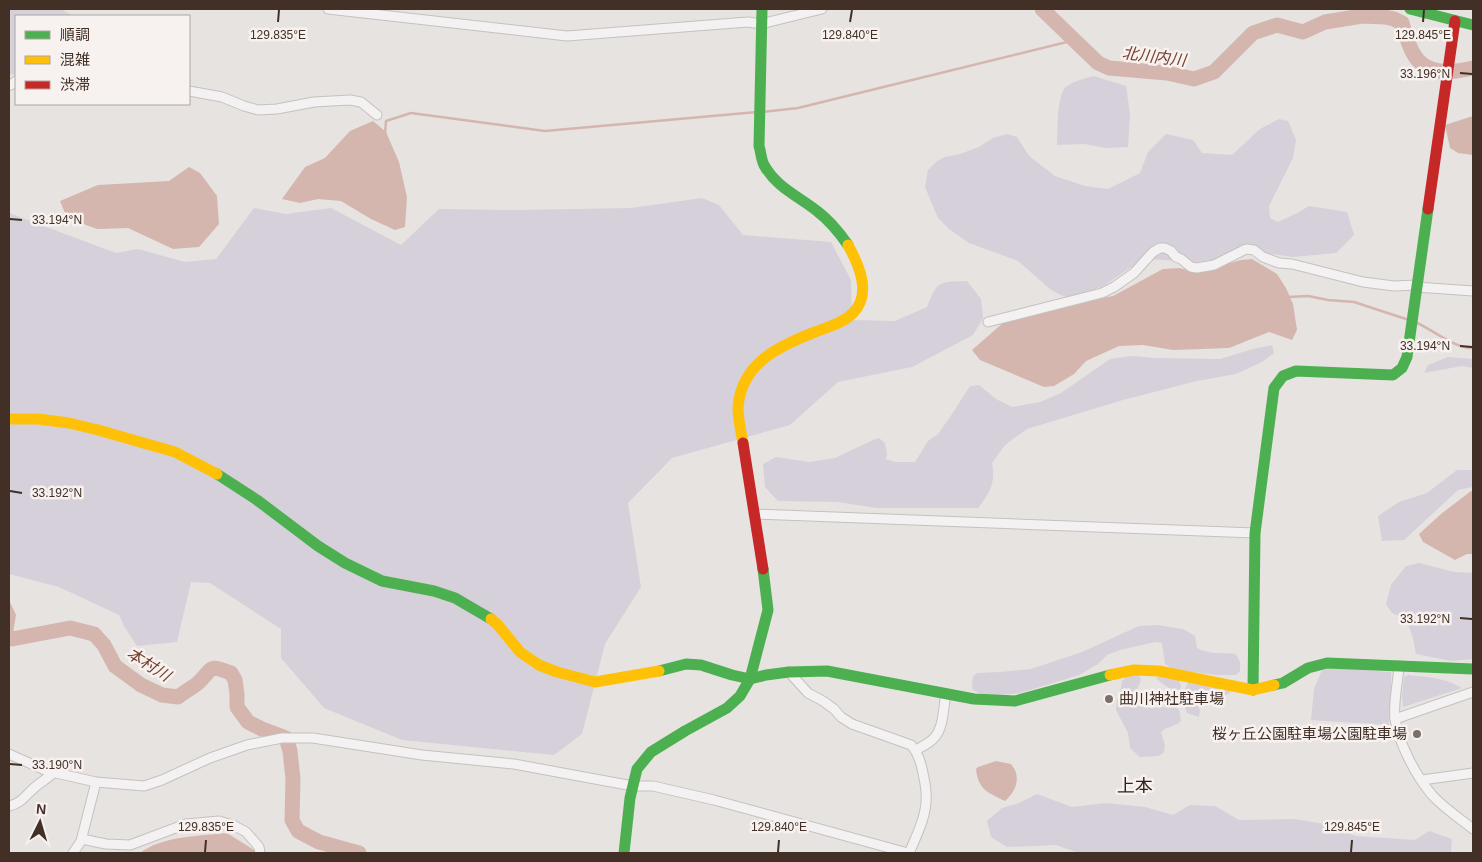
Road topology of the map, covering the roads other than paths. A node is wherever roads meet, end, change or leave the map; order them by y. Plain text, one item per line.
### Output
1 (328, 9) edge
2 (762, 9) edge
3 (822, 9) edge
4 (1410, 9) edge
5 (1455, 21) junction
6 (761, 24) junction
7 (1473, 25) edge
8 (190, 91) edge
9 (377, 115) dead end
10 (1416, 286) junction
11 (1473, 291) edge
12 (988, 322) dead end
13 (9, 419) edge
14 (754, 514) junction
15 (1255, 533) junction
16 (1399, 666) junction
17 (1473, 669) edge
18 (789, 672) junction
19 (750, 679) junction
20 (1253, 690) junction
21 (1473, 692) edge
22 (946, 694) junction
23 (1395, 719) junction
24 (916, 750) junction
25 (9, 754) edge
26 (53, 773) junction
27 (1473, 773) edge
28 (1422, 780) junction
29 (96, 782) junction
30 (633, 786) junction
31 (9, 806) edge
32 (1473, 829) edge
33 (82, 839) junction
34 (73, 853) edge
35 (260, 853) edge
36 (624, 853) edge
37 (909, 853) edge

1 - 6 street
2 - 6 street
3 - 6 street
4 - 5 street
5 - 7 street
5 - 10 street
6 - 14 street
8 - 9 street
10 - 11 street
10 - 12 street
10 - 15 street
13 - 19 street
14 - 15 street
14 - 19 street
15 - 20 street
16 - 17 street
16 - 20 street
16 - 23 street
18 - 19 street
18 - 22 street
18 - 24 street
19 - 30 street
20 - 22 street
21 - 23 street
22 - 24 street
23 - 28 street
24 - 37 street
25 - 26 street
26 - 29 street
26 - 31 street
27 - 28 street
28 - 32 street
29 - 30 street
29 - 33 street
30 - 36 street
30 - 37 street
33 - 34 street
33 - 35 street

